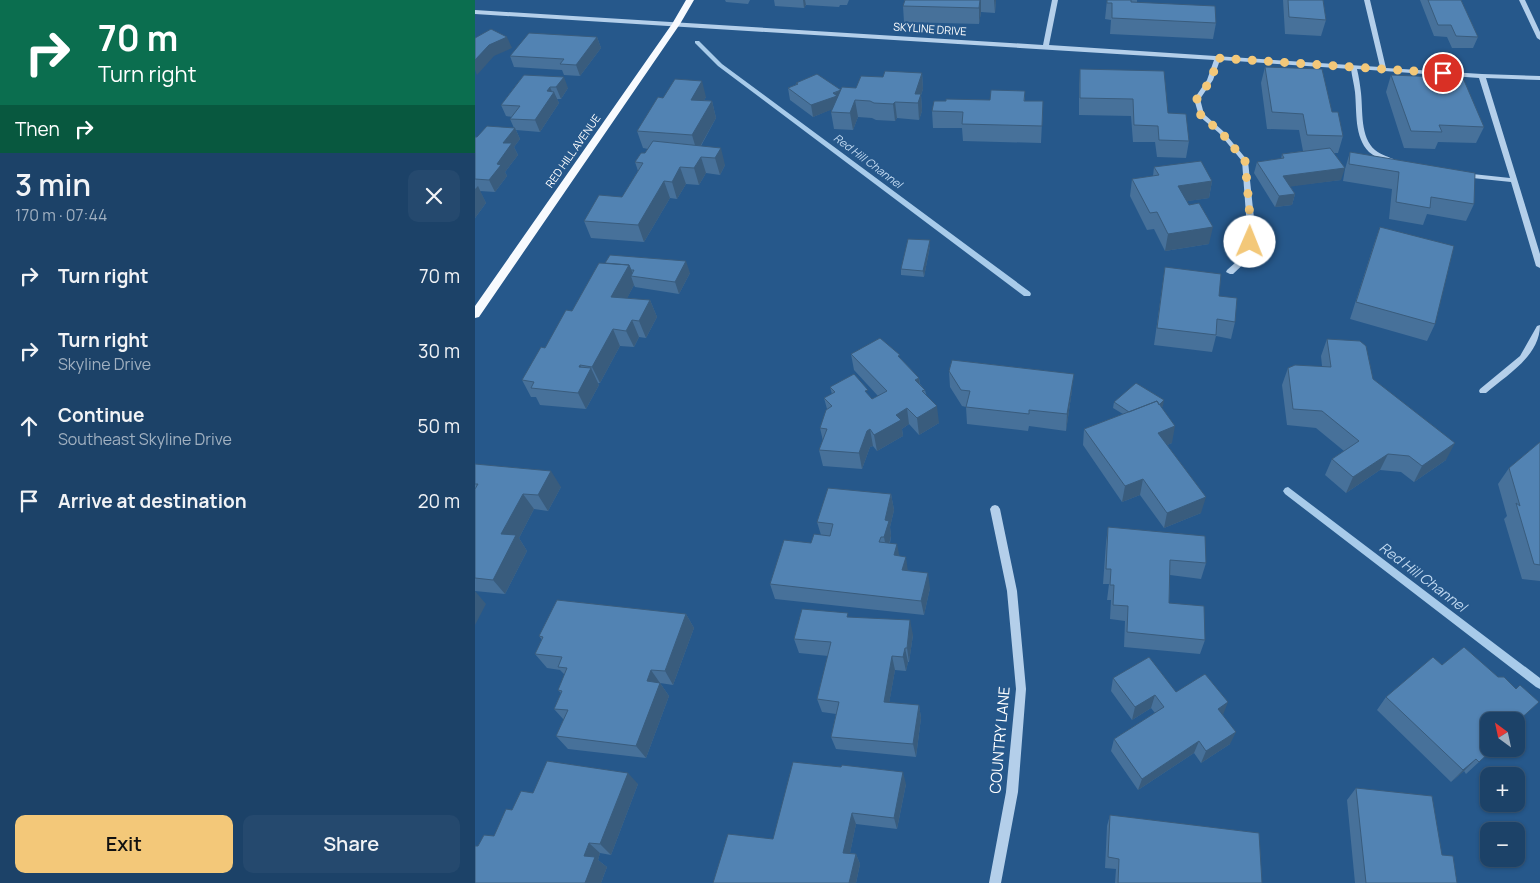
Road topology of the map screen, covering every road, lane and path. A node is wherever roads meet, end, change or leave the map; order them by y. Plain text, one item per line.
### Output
1 (690, 0) edge
2 (1055, 0) edge
3 (1367, 0) edge
4 (1522, 0) edge
5 (475, 12) edge
6 (676, 24) junction
7 (1540, 38) edge
8 (1046, 47) junction
9 (1218, 58) junction
10 (1353, 67) junction
11 (1383, 69) junction
12 (1482, 76) junction
13 (1540, 78) edge
14 (1404, 164) edge
15 (1457, 174) edge
16 (1514, 180) junction
17 (1540, 266) edge
18 (1230, 272) dead end
19 (475, 314) edge
20 (1540, 328) edge
21 (1483, 391) dead end
22 (995, 509) dead end
23 (995, 883) edge

1 - 6 main road, RED HILL AVENUE
2 - 8 street
3 - 11 street
4 - 7 street
5 - 6 street, SKYLINE DRIVE
6 - 8 street, SKYLINE DRIVE
6 - 19 main road, RED HILL AVENUE
8 - 9 street, SKYLINE DRIVE
9 - 10 street, SKYLINE DRIVE
9 - 18 street
10 - 11 street, SKYLINE DRIVE
10 - 14 street
11 - 12 street
12 - 13 street
12 - 16 street
15 - 16 street
16 - 17 street
20 - 21 street
22 - 23 street, COUNTRY LANE

